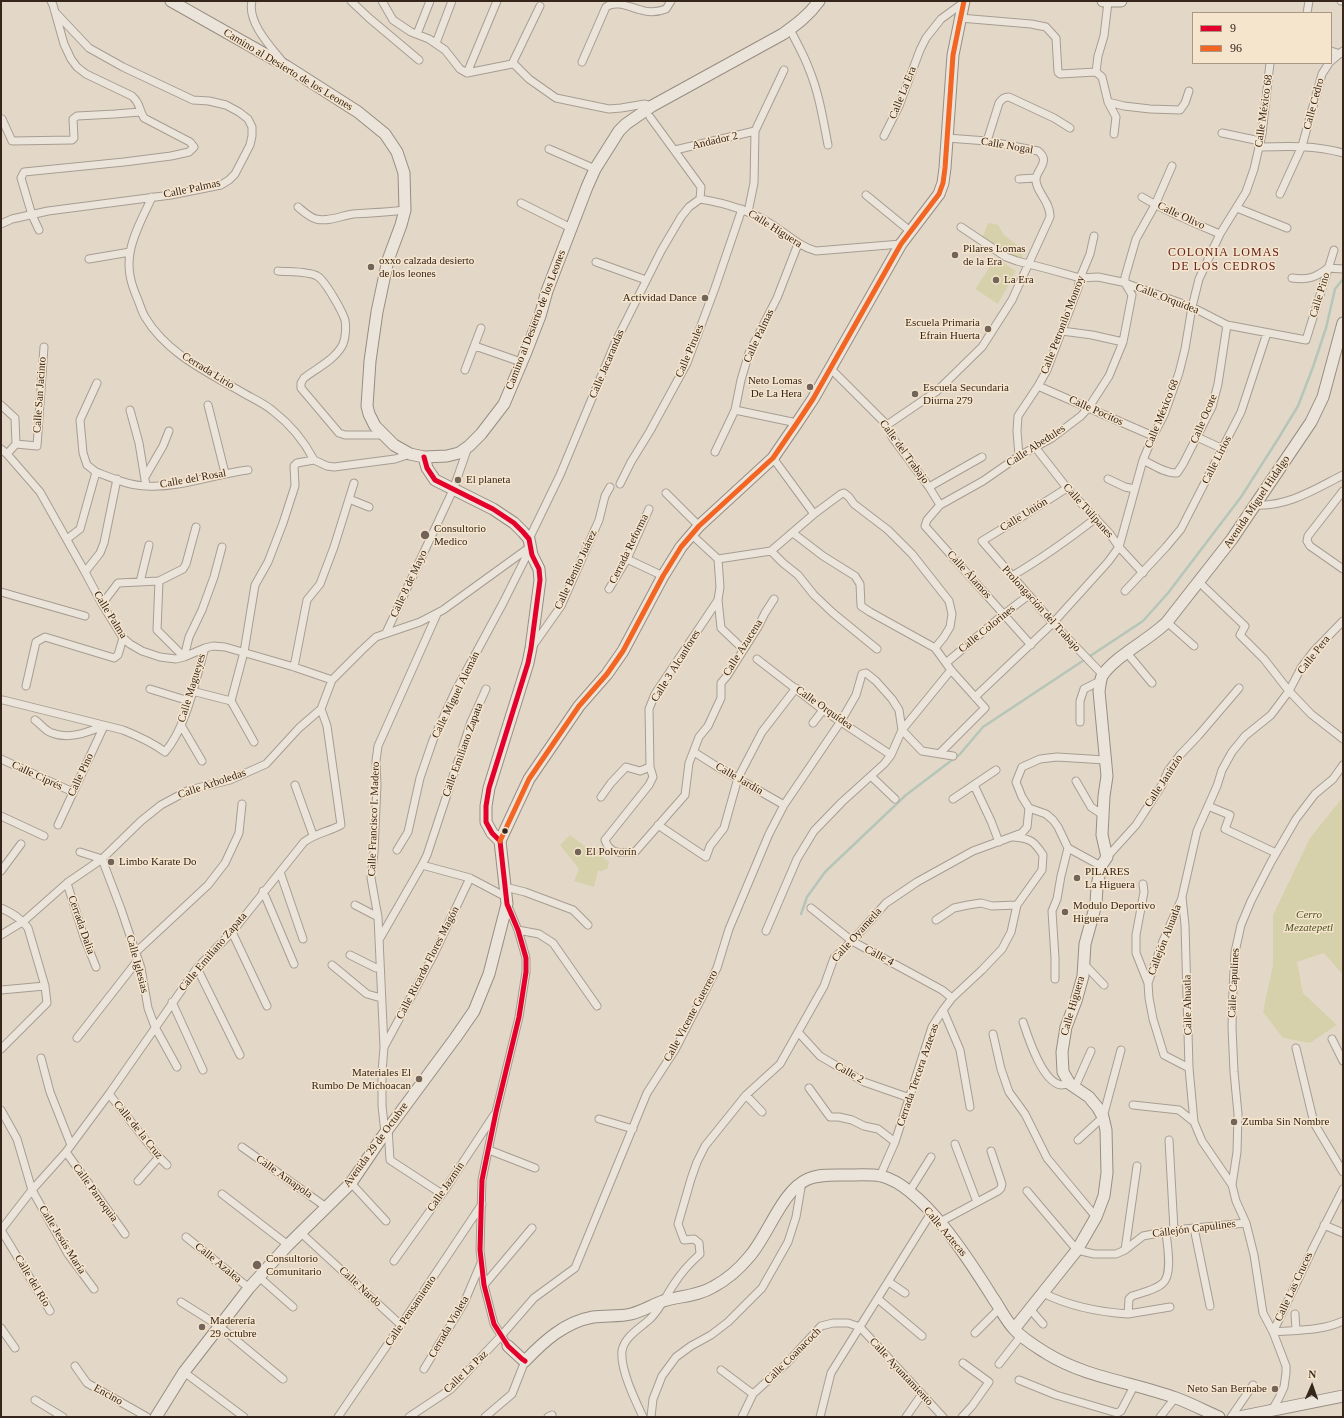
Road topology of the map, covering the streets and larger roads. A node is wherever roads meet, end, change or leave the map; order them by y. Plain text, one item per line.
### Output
1 (51, 1) edge
2 (171, 1) edge
3 (252, 1) edge
4 (351, 1) edge
5 (382, 1) edge
6 (430, 1) edge
7 (452, 1) edge
8 (497, 1) edge
9 (671, 1) edge
10 (819, 1) edge
11 (1105, 1) edge
12 (1121, 1) edge
13 (1309, 1) edge
14 (964, 2) edge
15 (540, 6) dead end
16 (55, 12) junction
17 (1307, 12) edge
18 (960, 18) junction
19 (790, 29) junction
20 (417, 34) junction
21 (436, 43) junction
22 (1332, 51) edge
23 (1342, 52) edge
24 (420, 60) dead end
25 (1332, 60) edge
26 (582, 62) dead end
27 (512, 64) junction
28 (1270, 64) edge
29 (1329, 64) edge
30 (286, 66) junction
31 (784, 70) dead end
32 (1096, 72) junction
33 (467, 73) junction
34 (1189, 91) dead end
35 (1108, 102) junction
36 (652, 106) junction
37 (140, 112) junction
38 (650, 117) dead end
39 (2, 120) dead end
40 (1070, 128) dead end
41 (755, 132) junction
42 (1222, 133) dead end
43 (1114, 134) dead end
44 (884, 136) dead end
45 (947, 138) junction
46 (987, 141) junction
47 (1260, 144) junction
48 (828, 145) dead end
49 (1302, 146) junction
50 (549, 149) dead end
51 (675, 150) junction
52 (1343, 153) edge
53 (1172, 166) dead end
54 (595, 169) junction
55 (1036, 178) junction
56 (1019, 179) dead end
57 (866, 194) dead end
58 (1280, 194) dead end
59 (152, 197) junction
60 (1142, 197) dead end
61 (700, 199) junction
62 (521, 203) dead end
63 (1155, 205) junction
64 (298, 207) dead end
65 (1237, 208) junction
66 (405, 210) junction
67 (745, 211) junction
68 (32, 215) junction
69 (1, 224) edge
70 (961, 227) dead end
71 (571, 228) junction
72 (1287, 228) dead end
73 (38, 230) dead end
74 (910, 231) junction
75 (1220, 234) junction
76 (1094, 236) dead end
77 (798, 244) junction
78 (901, 244) junction
79 (1334, 250) dead end
80 (130, 252) junction
81 (89, 259) dead end
82 (596, 262) dead end
83 (1027, 264) junction
84 (1330, 268) junction
85 (1343, 269) edge
86 (278, 271) dead end
87 (1080, 278) junction
88 (1292, 278) dead end
89 (646, 280) junction
90 (1125, 283) junction
91 (1192, 307) junction
92 (1343, 324) edge
93 (1227, 325) junction
94 (480, 328) dead end
95 (1062, 331) junction
96 (1267, 333) junction
97 (1306, 340) joint
98 (1123, 342) junction
99 (475, 346) junction
100 (44, 347) dead end
101 (521, 362) junction
102 (830, 368) junction
103 (465, 370) dead end
104 (97, 384) dead end
105 (1038, 386) junction
106 (1, 405) edge
107 (208, 406) dead end
108 (1089, 407) junction
109 (130, 410) dead end
110 (735, 410) junction
111 (797, 423) junction
112 (887, 426) junction
113 (170, 431) dead end
114 (384, 435) junction
115 (1153, 436) junction
116 (1197, 437) junction
117 (16, 444) junction
118 (469, 446) junction
119 (1036, 447) junction
120 (1, 449) edge
121 (1223, 449) junction
122 (715, 452) dead end
123 (7, 454) junction
124 (410, 454) junction
125 (1019, 456) junction
126 (424, 457) junction
127 (982, 457) dead end
128 (772, 458) junction
129 (314, 460) junction
130 (1143, 460) junction
131 (248, 470) dead end
132 (96, 472) junction
133 (225, 473) junction
134 (1343, 475) edge
135 (145, 477) junction
136 (1108, 479) dead end
137 (117, 480) junction
138 (354, 483) dead end
139 (620, 484) dead end
140 (146, 486) junction
141 (610, 487) dead end
142 (929, 487) junction
143 (1067, 488) junction
144 (1135, 489) junction
145 (453, 490) junction
146 (1343, 491) edge
147 (666, 493) dead end
148 (349, 499) junction
149 (940, 505) junction
150 (1255, 505) junction
151 (369, 507) dead end
152 (649, 509) dead end
153 (814, 514) junction
154 (1096, 518) junction
155 (196, 527) dead end
156 (695, 531) junction
157 (793, 533) junction
158 (67, 539) junction
159 (982, 541) joint
160 (530, 543) junction
161 (149, 545) dead end
162 (222, 547) dead end
163 (1119, 547) junction
164 (771, 551) junction
165 (627, 559) junction
166 (718, 559) junction
167 (1343, 569) edge
168 (85, 572) junction
169 (1142, 573) junction
170 (663, 576) junction
171 (1012, 576) junction
172 (159, 581) junction
173 (140, 582) junction
174 (1199, 582) junction
175 (609, 589) dead end
176 (1125, 591) dead end
177 (1, 592) edge
178 (1029, 595) junction
179 (774, 599) dead end
180 (718, 600) junction
181 (102, 604) junction
182 (437, 614) junction
183 (1004, 614) junction
184 (84, 616) dead end
185 (1343, 621) edge
186 (1167, 622) junction
187 (1054, 623) junction
188 (386, 633) junction
189 (123, 638) junction
190 (1032, 645) junction
191 (1194, 646) dead end
192 (205, 648) junction
193 (531, 648) junction
194 (935, 648) junction
195 (743, 649) junction
196 (877, 649) dead end
197 (244, 652) junction
198 (1127, 653) junction
199 (184, 657) junction
200 (757, 659) dead end
201 (946, 663) junction
202 (294, 667) junction
203 (951, 670) junction
204 (1101, 678) junction
205 (332, 680) junction
206 (1152, 683) dead end
207 (26, 686) dead end
208 (796, 688) junction
209 (1239, 688) dead end
210 (150, 689) dead end
211 (486, 689) dead end
212 (192, 691) junction
213 (1289, 691) junction
214 (975, 697) junction
215 (3, 700) dead end
216 (189, 701) junction
217 (231, 701) junction
218 (321, 709) junction
219 (823, 710) junction
220 (35, 720) dead end
221 (841, 721) junction
222 (813, 722) dead end
223 (1080, 722) dead end
224 (181, 725) junction
225 (104, 726) junction
226 (902, 730) junction
227 (1343, 739) edge
228 (254, 742) dead end
229 (694, 752) junction
230 (940, 754) junction
231 (892, 755) junction
232 (953, 756) dead end
233 (1, 759) edge
234 (1105, 760) junction
235 (202, 761) dead end
236 (1343, 765) edge
237 (650, 767) junction
238 (996, 770) dead end
239 (871, 776) junction
240 (738, 778) junction
241 (1076, 781) dead end
242 (295, 785) dead end
243 (974, 785) junction
244 (73, 792) junction
245 (601, 797) dead end
246 (895, 799) dead end
247 (953, 799) dead end
248 (242, 804) dead end
249 (784, 805) junction
250 (1208, 806) junction
251 (1029, 808) junction
252 (1103, 815) junction
253 (1, 816) edge
254 (58, 825) dead end
255 (658, 825) junction
256 (313, 835) junction
257 (44, 836) dead end
258 (1011, 837) junction
259 (605, 840) joint
260 (500, 841) junction
261 (999, 842) junction
262 (21, 844) dead end
263 (1068, 848) junction
264 (397, 850) dead end
265 (80, 852) dead end
266 (1276, 853) junction
267 (102, 859) junction
268 (1104, 861) junction
269 (422, 865) junction
270 (1, 871) edge
271 (280, 872) junction
272 (470, 878) junction
273 (67, 883) junction
274 (1143, 884) dead end
275 (263, 891) junction
276 (506, 896) junction
277 (1182, 897) junction
278 (355, 905) dead end
279 (1017, 905) junction
280 (1, 908) edge
281 (811, 908) dead end
282 (378, 917) junction
283 (936, 920) dead end
284 (24, 921) junction
285 (588, 926) dead end
286 (518, 930) junction
287 (766, 931) dead end
288 (232, 932) junction
289 (1, 935) edge
290 (303, 940) dead end
291 (379, 940) junction
292 (852, 941) junction
293 (136, 952) junction
294 (350, 955) dead end
295 (138, 960) junction
296 (294, 964) dead end
297 (1084, 964) junction
298 (332, 965) dead end
299 (96, 967) dead end
300 (197, 968) junction
301 (380, 968) junction
302 (1055, 978) dead end
303 (1148, 983) junction
304 (1104, 985) dead end
305 (45, 986) junction
306 (1, 990) edge
307 (381, 998) junction
308 (952, 998) junction
309 (172, 1002) junction
310 (267, 1006) dead end
311 (597, 1006) dead end
312 (943, 1010) junction
313 (1023, 1022) dead end
314 (155, 1027) junction
315 (798, 1032) junction
316 (993, 1034) dead end
317 (77, 1038) dead end
318 (1332, 1039) dead end
319 (384, 1047) junction
320 (1296, 1048) dead end
321 (1, 1049) edge
322 (1091, 1050) dead end
323 (1121, 1050) dead end
324 (240, 1055) dead end
325 (41, 1058) dead end
326 (1343, 1061) edge
327 (177, 1067) dead end
328 (1189, 1068) junction
329 (203, 1070) dead end
330 (1072, 1085) junction
331 (809, 1088) dead end
332 (108, 1094) junction
333 (746, 1095) junction
334 (910, 1098) junction
335 (1133, 1106) dead end
336 (970, 1107) dead end
337 (1, 1110) edge
338 (496, 1112) junction
339 (762, 1112) dead end
340 (1103, 1117) junction
341 (599, 1119) dead end
342 (1194, 1122) junction
343 (633, 1129) junction
344 (386, 1130) junction
345 (1078, 1140) dead end
346 (1169, 1140) dead end
347 (896, 1142) junction
348 (955, 1144) dead end
349 (71, 1145) junction
350 (242, 1147) dead end
351 (489, 1150) junction
352 (991, 1151) dead end
353 (66, 1152) junction
354 (931, 1156) dead end
355 (159, 1157) junction
356 (167, 1165) dead end
357 (1137, 1166) dead end
358 (535, 1168) dead end
359 (1343, 1172) edge
360 (880, 1176) junction
361 (138, 1181) dead end
362 (802, 1182) junction
363 (351, 1183) junction
364 (1232, 1185) junction
365 (32, 1190) junction
366 (1343, 1190) edge
367 (1027, 1191) dead end
368 (909, 1192) junction
369 (222, 1194) dead end
370 (442, 1194) junction
371 (977, 1202) junction
372 (482, 1204) junction
373 (326, 1207) junction
374 (931, 1213) junction
375 (1096, 1217) junction
376 (386, 1220) dead end
377 (940, 1222) junction
378 (1246, 1223) junction
379 (1324, 1225) junction
380 (532, 1228) dead end
381 (1194, 1228) junction
382 (1, 1230) edge
383 (1174, 1230) junction
384 (300, 1232) junction
385 (1166, 1232) junction
386 (1343, 1233) edge
387 (125, 1234) dead end
388 (186, 1237) dead end
389 (288, 1245) junction
390 (1077, 1250) junction
391 (1124, 1250) junction
392 (394, 1261) dead end
393 (481, 1262) junction
394 (259, 1277) junction
395 (889, 1282) junction
396 (484, 1285) junction
397 (249, 1288) junction
398 (94, 1289) dead end
399 (905, 1293) dead end
400 (1043, 1293) junction
401 (878, 1299) junction
402 (664, 1301) junction
403 (181, 1302) dead end
404 (1210, 1306) dead end
405 (292, 1307) dead end
406 (1170, 1307) dead end
407 (1000, 1308) junction
408 (1030, 1309) junction
409 (50, 1311) dead end
410 (1128, 1314) junction
411 (1295, 1314) dead end
412 (1343, 1321) edge
413 (1043, 1324) dead end
414 (401, 1325) junction
415 (219, 1326) junction
416 (860, 1327) junction
417 (1, 1328) edge
418 (1296, 1330) junction
419 (1018, 1332) junction
420 (1273, 1332) junction
421 (975, 1333) dead end
422 (922, 1336) dead end
423 (504, 1341) junction
424 (15, 1348) dead end
425 (524, 1360) junction
426 (963, 1363) dead end
427 (999, 1364) dead end
428 (75, 1366) dead end
429 (424, 1369) dead end
430 (721, 1370) dead end
431 (184, 1372) junction
432 (283, 1379) dead end
433 (1019, 1380) dead end
434 (1252, 1385) dead end
435 (1134, 1386) junction
436 (753, 1394) junction
437 (922, 1394) junction
438 (1343, 1396) edge
439 (1175, 1398) junction
440 (35, 1400) dead end
441 (1272, 1410) junction
442 (1245, 1416) edge
443 (63, 1417) edge
444 (147, 1417) edge
445 (156, 1417) edge
446 (244, 1417) edge
447 (338, 1417) edge
448 (408, 1417) edge
449 (485, 1417) edge
450 (643, 1417) edge
451 (651, 1417) edge
452 (742, 1417) edge
453 (820, 1417) edge
454 (906, 1417) edge
455 (943, 1417) edge
456 (962, 1417) edge
457 (1160, 1417) edge
458 (1219, 1417) edge
459 (1231, 1417) edge

1 - 16 street, Calle Palmas
2 - 30 street, Camino al Desierto de los Leones
3 - 30 street
4 - 24 street
5 - 20 street
6 - 20 street
7 - 21 street
8 - 33 street
9 - 26 street
10 - 19 street, Camino al Desierto de los Leones
11 - 12 street
11 - 32 street
13 - 17 street
14 - 18 street
14 - 44 street, Calle La Era
15 - 27 street
16 - 37 street, Calle Palmas
16 - 59 street, Calle Palmas
18 - 32 street
18 - 45 street
19 - 36 street, Camino al Desierto de los Leones
19 - 48 street
20 - 21 street
21 - 33 street
22 - 23 street
23 - 25 street, Calle Cedro
27 - 33 street
27 - 36 street
28 - 47 street, Calle México 68
29 - 49 street, Calle Cedro
30 - 66 street, Camino al Desierto de los Leones
31 - 41 street
32 - 35 street
34 - 35 street
35 - 43 street
36 - 54 street, Camino al Desierto de los Leones
37 - 39 street
37 - 68 street, Calle Palmas
38 - 51 street
40 - 46 street
41 - 51 street, Andador 2
41 - 67 street, Calle Pirules
42 - 47 street
45 - 46 street, Calle Nogal
45 - 74 street
46 - 55 street, Calle Nogal
47 - 49 street
47 - 65 street, Calle México 68
49 - 52 street
49 - 58 street, Calle Cedro
50 - 54 street
51 - 61 street
53 - 63 street, Calle Abedules
54 - 71 street, Camino al Desierto de los Leones
55 - 56 street
55 - 83 street
57 - 74 street
59 - 68 street, Calle Palmas
59 - 80 street, Cerrada Lirio
60 - 63 street, Calle Olivo
61 - 67 street, Calle Higuera
61 - 89 street, Calle Jacarandas
62 - 71 street
63 - 75 street, Calle Olivo
63 - 90 street, Calle Abedules
64 - 66 street
65 - 72 street
65 - 75 street, Calle México 68
66 - 114 street, Camino al Desierto de los Leones
67 - 77 street, Calle Higuera
67 - 139 street, Calle Pirules
68 - 69 street
68 - 73 street, Calle Palmas
70 - 83 street, Calle Orquídea
71 - 101 street, Camino al Desierto de los Leones
74 - 78 street
75 - 91 street, Calle México 68
76 - 87 street, Calle Petronilo Monroy
77 - 78 street, Calle Higuera
77 - 110 street, Calle Palmas
78 - 102 street
79 - 84 street, Calle Pino
80 - 81 street
80 - 129 street, Cerrada Lirio
82 - 89 street
83 - 87 street, Calle Orquídea
83 - 112 street
84 - 85 street
84 - 88 street
84 - 97 street, Calle Pino
86 - 114 street
87 - 90 street, Calle Orquídea
87 - 95 street, Calle Petronilo Monroy
89 - 160 street, Calle Jacarandas
90 - 91 street, Calle Orquídea
90 - 98 street, Calle Abedules
91 - 93 street, Calle Orquídea
91 - 115 street, Calle México 68
92 - 150 street, Avenida Miguel Hidalgo
93 - 96 street, Calle Orquídea
93 - 116 street, Calle Ocote
94 - 99 street
95 - 98 street
95 - 105 street, Calle Petronilo Monroy
96 - 97 street, Calle Orquídea
96 - 121 street, Calle Lirios
98 - 108 street, Calle Abedules
99 - 101 street
99 - 103 street
100 - 117 street, Calle San Jacinto
101 - 118 street, Camino al Desierto de los Leones
102 - 111 street
102 - 112 street, Calle del Trabajo
104 - 132 street
105 - 108 street, Calle Pocitos
105 - 125 street, Calle Petronilo Monroy
106 - 117 street
107 - 133 street
108 - 115 street, Calle Pocitos
108 - 119 street, Calle Abedules
109 - 135 street
110 - 111 street
110 - 122 street, Calle Palmas
111 - 128 street
112 - 142 street, Calle del Trabajo
113 - 135 street
114 - 124 street, Camino al Desierto de los Leones
115 - 130 street, Calle México 68
116 - 121 street
116 - 130 street, Calle Ocote
117 - 123 street
118 - 126 street, Camino al Desierto de los Leones
118 - 145 street, Calle 8 de Mayo
119 - 125 street, Calle Abedules
119 - 143 street, Calle Tulipanes
120 - 123 street, Calle Palma
121 - 169 street, Calle Lirios
123 - 158 street, Calle Palma
124 - 126 street, Camino al Desierto de los Leones
124 - 129 street
125 - 149 street, Calle Abedules
126 - 145 street
127 - 142 street
128 - 153 street
128 - 156 street
129 - 197 street
130 - 144 street, Calle México 68
131 - 133 street, Calle del Rosal
132 - 137 street, Calle del Rosal
132 - 158 street
133 - 140 street, Calle del Rosal
134 - 150 street
135 - 140 street
136 - 144 street
137 - 140 street, Calle del Rosal
137 - 168 street
138 - 148 street
141 - 193 street, Calle Benito Juárez
142 - 149 street, Calle del Trabajo
143 - 154 street, Calle Tulipanes
143 - 159 street, Calle Unión
144 - 163 street, Calle México 68
145 - 160 street
145 - 188 street, Calle 8 de Mayo
146 - 167 street
147 - 156 street
148 - 151 street
148 - 202 street
149 - 183 street, Calle Álamos
150 - 174 street, Avenida Miguel Hidalgo
152 - 165 street, Cerrada Reforma
153 - 157 street
153 - 194 street
154 - 163 street, Calle Tulipanes
154 - 171 street
155 - 172 street
156 - 166 street
156 - 170 street
157 - 164 street
157 - 194 street
158 - 168 street, Calle Palma
159 - 171 street, Prolongación del Trabajo
160 - 182 street
160 - 193 street
160 - 264 street, Calle Miguel Alemán
161 - 173 street
162 - 199 street
163 - 169 street, Calle Tulipanes
163 - 187 street, Calle México 68
164 - 166 street
164 - 196 street
165 - 170 street
165 - 175 street, Cerrada Reforma
166 - 180 street
168 - 181 street, Calle Palma
169 - 176 street
170 - 260 street
171 - 178 street, Prolongación del Trabajo
172 - 173 street
172 - 199 street
173 - 181 street
174 - 186 street, Avenida Miguel Hidalgo
174 - 213 street
177 - 184 street
178 - 183 street, Calle Colorines
178 - 187 street, Prolongación del Trabajo
179 - 195 street, Calle Azucena
180 - 195 street
180 - 237 street, Calle 3 Alcanfores
181 - 189 street, Calle Palma
182 - 188 street
182 - 282 street, Calle Francisco I. Madero
183 - 190 street, Calle Álamos
183 - 201 street, Calle Colorines
185 - 213 street, Calle Pera
186 - 191 street
186 - 198 street, Avenida Miguel Hidalgo
187 - 190 street, Calle México 68
187 - 204 street, Prolongación del Trabajo
188 - 205 street
189 - 199 street, Calle Palma
189 - 207 street
190 - 214 street, Calle México 68
192 - 197 street, Calle Palma
192 - 199 street, Calle Palma
192 - 212 street, Calle Magueyes
193 - 260 street
194 - 201 street
195 - 229 street, Calle Azucena
197 - 202 street, Calle Palma
197 - 217 street
198 - 204 street
198 - 206 street
200 - 208 street, Calle Orquídea
201 - 203 street
202 - 205 street, Calle Palma
203 - 214 street
203 - 226 street
204 - 223 street
204 - 234 street, Calle Higuera
205 - 218 street, Calle Arboledas
208 - 219 street, Calle Orquídea
208 - 240 street
209 - 268 street, Calle Janitzio
210 - 216 street
211 - 269 street, Calle Emiliano Zapata
212 - 216 street, Calle Magueyes
212 - 217 street
213 - 227 street
213 - 250 street, Calle Ahuatla
214 - 230 street
215 - 225 street, Calle Magueyes
216 - 224 street, Calle Magueyes
217 - 228 street
218 - 256 street, Calle Emiliano Zapata
218 - 267 street, Calle Arboledas
219 - 221 street, Calle Orquídea
219 - 222 street
220 - 225 street
221 - 226 street, Calle Vicente Guerrero
221 - 231 street, Calle Orquídea
221 - 249 street, Calle Vicente Guerrero
224 - 225 street, Calle Magueyes
224 - 235 street
225 - 244 street, Calle Pino
226 - 230 street
226 - 231 street
229 - 240 street, Calle Jardín
229 - 255 street, Calle Azucena
230 - 232 street
231 - 239 street
233 - 244 street, Calle Ciprés
234 - 251 street
234 - 252 street, Calle Higuera
236 - 266 street, Calle Capulines
237 - 245 street
237 - 259 street, Calle 3 Alcanfores
238 - 243 street
239 - 246 street
239 - 287 street
240 - 249 street, Calle Jardín
240 - 255 street
241 - 252 street
242 - 256 street
243 - 247 street
243 - 261 street
244 - 254 street, Calle Pino
248 - 293 street
249 - 343 street, Calle Vicente Guerrero
250 - 266 street
250 - 277 street, Calle Ahuatla
251 - 258 street, Calle Oyametla
251 - 263 street
252 - 268 street, Calle Higuera
253 - 257 street
255 - 259 street, Calle Azucena
256 - 271 street, Calle Emiliano Zapata
258 - 261 street, Calle Oyametla
258 - 279 street, Cerrada Tercera Aztecas
260 - 276 street
261 - 292 street, Calle Oyametla
262 - 270 street
263 - 268 street
263 - 302 street
265 - 267 street
266 - 364 street, Calle Capulines
267 - 273 street, Calle Arboledas
267 - 293 street, Calle Iglesias
268 - 297 street, Calle Higuera
269 - 272 street
269 - 291 street, Calle Emiliano Zapata
271 - 275 street, Calle Emiliano Zapata
271 - 290 street
272 - 276 street
272 - 319 street, Calle Ricardo Flores Magón
273 - 284 street, Calle Arboledas
273 - 299 street, Cerrada Dalia
274 - 303 street
275 - 288 street, Calle Emiliano Zapata
275 - 296 street
276 - 285 street
276 - 286 street
276 - 344 street, Avenida 29 de Octubre
277 - 303 street, Callejón Ahuatla
277 - 328 street, Calle Ahuatla
278 - 282 street
279 - 283 street
279 - 308 street, Cerrada Tercera Aztecas
280 - 284 street
281 - 292 street, Calle 4
282 - 291 street, Calle Francisco I. Madero
284 - 289 street, Calle Arboledas
284 - 305 street
286 - 311 street
286 - 338 street
288 - 300 street, Calle Emiliano Zapata
288 - 310 street
291 - 301 street, Calle Francisco I. Madero
292 - 308 street, Calle 4
292 - 315 street, Calle Oyametla
293 - 295 street, Calle Iglesias
294 - 301 street
295 - 314 street, Calle Iglesias
295 - 317 street
297 - 304 street
297 - 330 street, Calle Higuera
298 - 307 street
300 - 309 street, Calle Emiliano Zapata
300 - 324 street
301 - 307 street, Calle Francisco I. Madero
303 - 328 street
305 - 306 street
305 - 321 street
307 - 319 street, Calle Francisco I. Madero
308 - 312 street, Cerrada Tercera Aztecas
309 - 314 street, Calle Emiliano Zapata
309 - 329 street
312 - 334 street, Cerrada Tercera Aztecas
312 - 336 street
313 - 330 street
314 - 327 street, Calle Iglesias
314 - 332 street, Calle Emiliano Zapata
315 - 333 street, Calle Oyametla
315 - 334 street, Calle 2
316 - 375 street
318 - 326 street
319 - 344 street, Calle Francisco I. Madero
320 - 359 street
322 - 330 street
323 - 340 street
325 - 349 street
328 - 342 street, Calle Ahuatla
330 - 340 street
331 - 347 street
332 - 349 street, Calle Emiliano Zapata
332 - 355 street, Calle de la Cruz
333 - 339 street
333 - 402 street, Calle Oyametla
334 - 347 street, Cerrada Tercera Aztecas
335 - 342 street
337 - 365 street, Calle Jesús María
338 - 351 street
338 - 370 street, Calle Jazmín
340 - 345 street
340 - 375 street
341 - 343 street
342 - 364 street, Calle Ahuatla
343 - 423 street, Calle Vicente Guerrero
344 - 363 street, Avenida 29 de Octubre
344 - 370 street, Calle Francisco I. Madero
346 - 383 street
347 - 360 street, Cerrada Tercera Aztecas
348 - 371 street
349 - 353 street, Calle Emiliano Zapata
350 - 373 street, Calle Amapola
351 - 358 street
351 - 372 street
352 - 371 street
353 - 365 street, Calle Emiliano Zapata
353 - 387 street, Calle Parroquia
354 - 368 street
355 - 356 street, Calle de la Cruz
355 - 361 street
357 - 391 street
360 - 362 street, Calle Aztecas
360 - 368 street, Calle Aztecas
362 - 402 street, Calle Aztecas
362 - 451 street
363 - 373 street, Avenida 29 de Octubre
363 - 376 street
364 - 378 street, Calle Ahuatla
365 - 382 street, Calle Emiliano Zapata
365 - 398 street, Calle Jesús María
366 - 379 street, Calle Las Cruces
367 - 390 street
368 - 374 street, Calle Aztecas
369 - 389 street
370 - 392 street, Calle Jazmín
371 - 377 street
372 - 393 street
372 - 414 street, Calle Pensamiento
373 - 384 street, Avenida 29 de Octubre
374 - 377 street, Calle Aztecas
374 - 395 street
375 - 390 street
377 - 407 street, Calle Aztecas
378 - 381 street, Callejón Capulines
378 - 420 street, Calle Ahuatla
379 - 386 street
379 - 420 street, Calle Las Cruces
380 - 396 street
381 - 383 street, Callejón Capulines
381 - 404 street
382 - 409 street, Calle del Río
383 - 385 street, Callejón Capulines
384 - 389 street, Avenida 29 de Octubre
384 - 414 street, Calle Nardo
385 - 391 street, Callejón Capulines
385 - 410 street
388 - 397 street, Calle Azalea
389 - 394 street, Avenida 29 de Octubre
390 - 391 street, Callejón Capulines
390 - 400 street
393 - 396 street
393 - 429 street, Cerrada Violeta
394 - 397 street, Avenida 29 de Octubre
394 - 405 street
395 - 399 street
395 - 401 street
396 - 423 street
397 - 415 street, Avenida 29 de Octubre
400 - 408 street
400 - 410 street
401 - 416 street
401 - 422 street
402 - 425 street, Calle Aztecas
402 - 450 street
403 - 415 street
406 - 410 street
407 - 419 street, Calle Aztecas
407 - 421 street
408 - 413 street
408 - 419 street
411 - 418 street
412 - 418 street
414 - 447 street, Calle Pensamiento
415 - 431 street, Avenida 29 de Octubre
415 - 432 street
416 - 436 street, Calle Coanacoch
416 - 437 street, Calle Ayuntamiento
416 - 453 street
417 - 424 street
418 - 420 street
419 - 427 street
419 - 435 street, Calle Aztecas
420 - 441 street, Calle Las Cruces
423 - 425 street
423 - 448 street, Calle La Paz
425 - 449 street
426 - 456 street
428 - 444 street, Encino
430 - 436 street
431 - 445 street, Avenida 29 de Octubre
431 - 446 street
433 - 435 street
434 - 459 street
435 - 439 street, Calle Aztecas
436 - 452 street, Calle Coanacoch
437 - 454 street
437 - 455 street, Calle Ayuntamiento
438 - 441 street
439 - 457 street
439 - 458 street, Calle Aztecas
440 - 443 street
441 - 442 street

